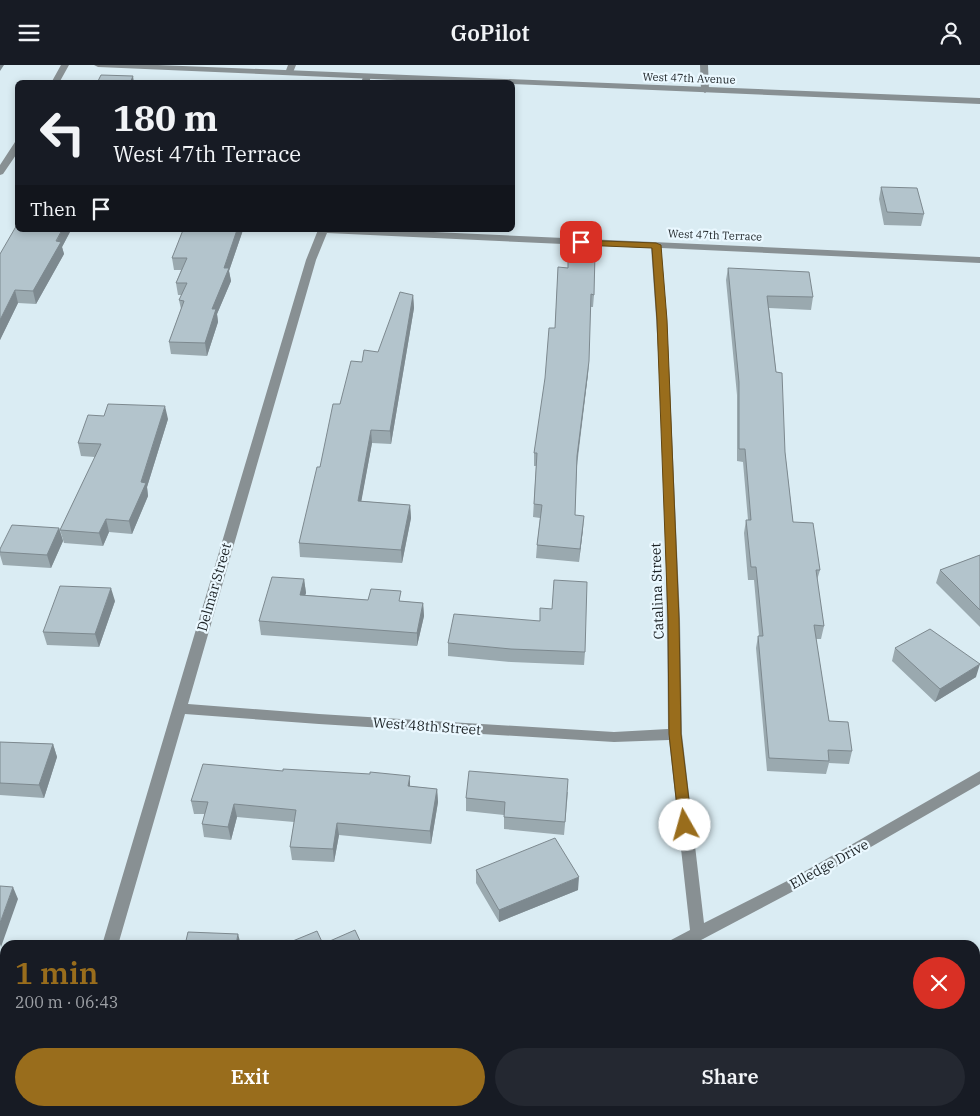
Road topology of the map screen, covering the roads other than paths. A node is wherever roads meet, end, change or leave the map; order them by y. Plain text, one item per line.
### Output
1 (65, 65) edge
2 (98, 65) edge
3 (704, 65) edge
4 (243, 68) edge
5 (291, 69) edge
6 (366, 79) edge
7 (57, 80) edge
8 (397, 80) edge
9 (515, 84) edge
10 (705, 90) junction
11 (980, 101) edge
12 (15, 149) edge
13 (0, 172) edge
14 (322, 232) edge
15 (372, 232) edge
16 (656, 245) junction
17 (980, 260) edge
18 (179, 708) junction
19 (675, 734) junction
20 (980, 777) edge
21 (698, 934) junction
22 (111, 940) edge
23 (686, 940) edge

1 - 7 street
2 - 4 street, West 47th Avenue
3 - 10 street
4 - 5 street, West 47th Avenue
5 - 6 street, West 47th Avenue
6 - 8 street, West 47th Avenue
9 - 10 street, West 47th Avenue
10 - 11 street, West 47th Avenue
12 - 13 street
14 - 18 street, Delmar Street
15 - 16 street, West 47th Terrace
16 - 17 street, West 47th Terrace
16 - 19 street, Catalina Street
18 - 19 street, West 48th Street
18 - 22 street, Delmar Street
19 - 21 street, Catalina Street
20 - 21 street, Elledge Drive
21 - 23 street, Elledge Drive

